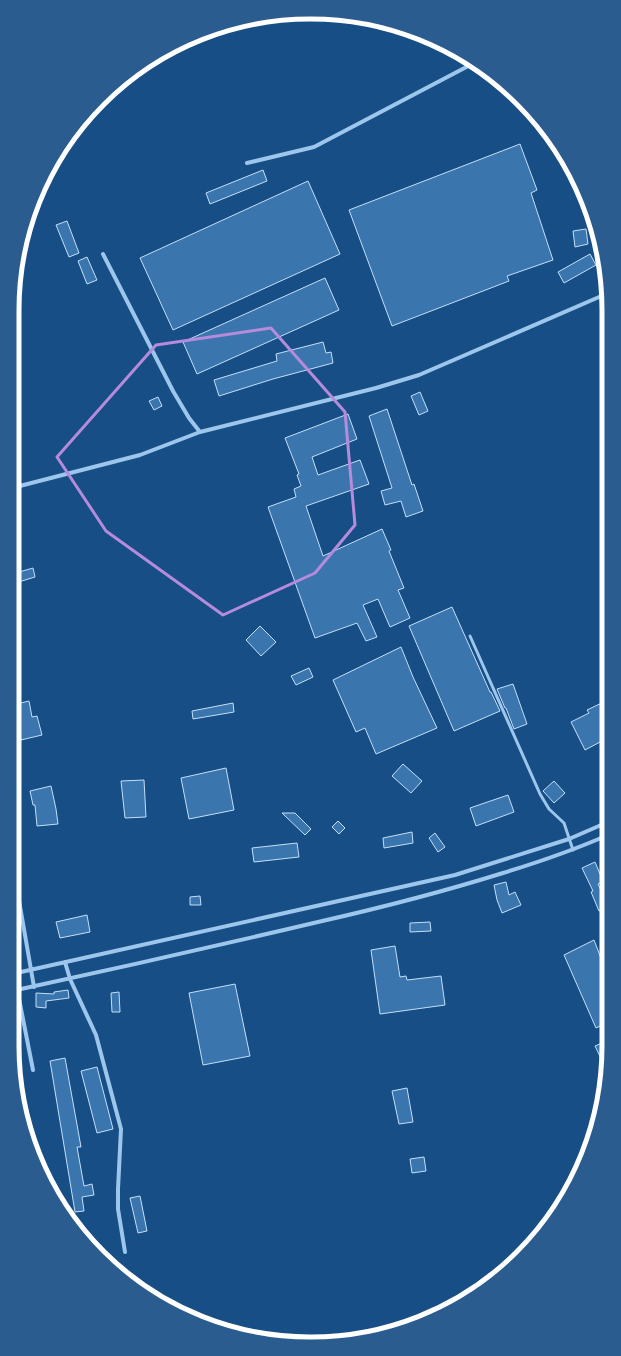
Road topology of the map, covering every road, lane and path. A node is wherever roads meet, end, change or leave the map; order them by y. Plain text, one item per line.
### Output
1 (469, 66) edge
2 (247, 163) dead end
3 (103, 254) dead end
4 (601, 296) edge
5 (200, 432) junction
6 (19, 486) edge
7 (470, 636) dead end
8 (602, 825) edge
9 (602, 838) edge
10 (569, 839) junction
11 (573, 850) junction
12 (19, 901) edge
13 (65, 962) junction
14 (31, 970) junction
15 (19, 972) edge
16 (70, 979) junction
17 (34, 987) junction
18 (19, 990) edge
19 (19, 995) edge
20 (33, 1070) dead end
21 (125, 1252) dead end

1 - 2 street
3 - 5 street
4 - 5 street
5 - 6 street
7 - 10 lane
8 - 10 street
9 - 11 street
10 - 11 lane
10 - 13 street
11 - 16 street
12 - 14 street
13 - 14 street
13 - 16 street
14 - 15 street
14 - 17 street
16 - 17 street
16 - 21 street
17 - 18 street
19 - 20 street

